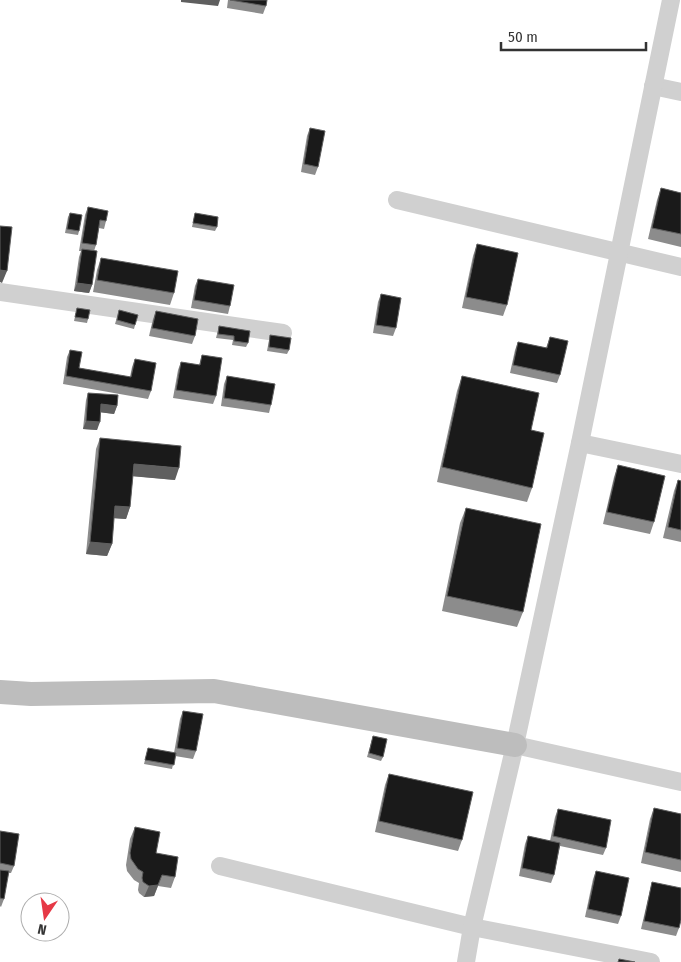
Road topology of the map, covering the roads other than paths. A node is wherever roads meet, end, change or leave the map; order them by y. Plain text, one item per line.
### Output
1 (671, 0) edge
2 (653, 86) junction
3 (681, 92) edge
4 (397, 200) dead end
5 (619, 253) junction
6 (681, 267) edge
7 (0, 292) edge
8 (283, 333) dead end
9 (580, 443) junction
10 (681, 464) edge
11 (0, 692) edge
12 (515, 745) junction
13 (681, 782) edge
14 (220, 866) dead end
15 (472, 927) junction
16 (466, 962) edge
17 (650, 962) edge

1 - 2 street
2 - 3 street
2 - 5 street
4 - 5 street
5 - 6 street
5 - 9 street
7 - 8 street
9 - 10 street
9 - 12 street
11 - 12 street
12 - 13 street
12 - 15 street
14 - 15 street
15 - 16 street
15 - 17 street

